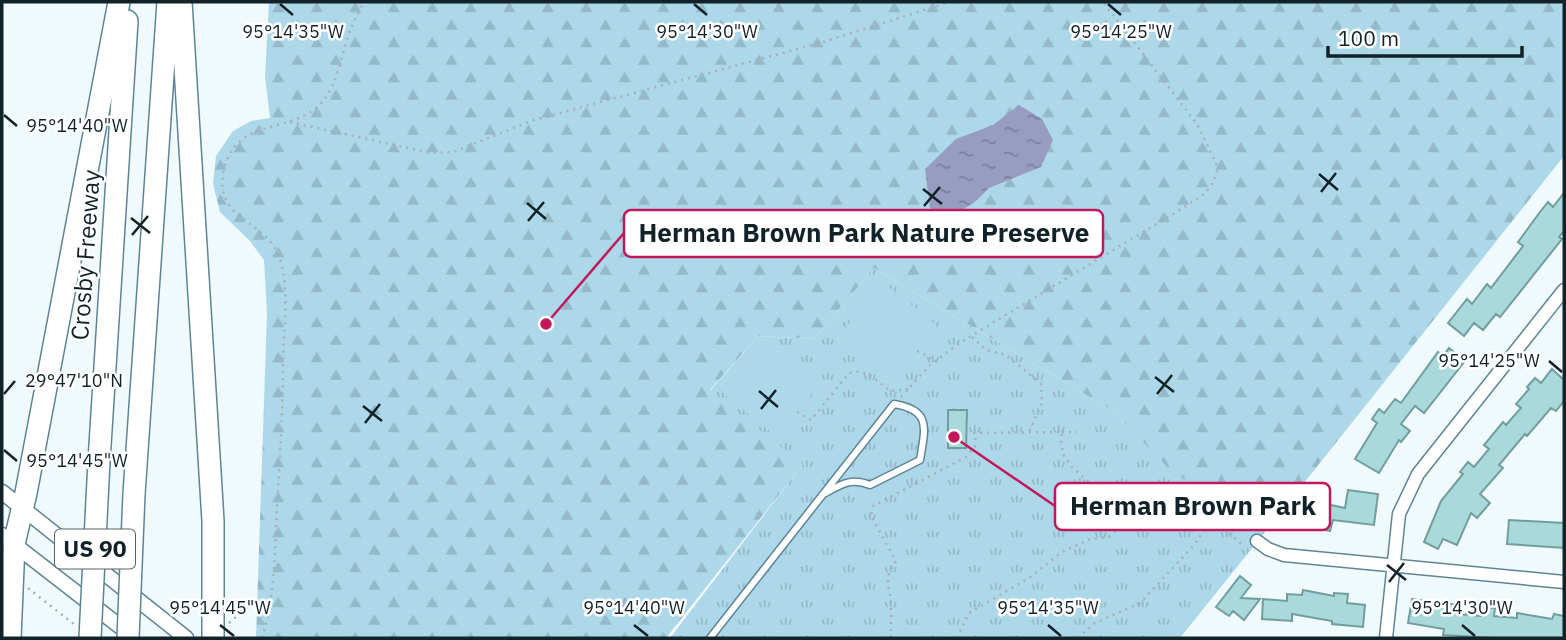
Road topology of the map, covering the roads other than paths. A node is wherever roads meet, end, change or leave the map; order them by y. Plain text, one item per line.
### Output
1 (119, 2) edge
2 (129, 2) edge
3 (168, 2) edge
4 (181, 2) edge
5 (1564, 290) edge
6 (2, 492) edge
7 (822, 495) junction
8 (23, 508) junction
9 (8, 539) edge
10 (1257, 541) road end
11 (1392, 566) junction
12 (1564, 582) edge
13 (213, 634) edge
14 (87, 635) edge
15 (10, 638) edge
16 (128, 638) edge
17 (135, 638) edge
18 (186, 638) edge
19 (710, 638) edge
20 (1386, 638) edge

1 - 8 highway
2 - 14 highway, Crosby Freeway / US 90, bridge
3 - 16 highway, US 90, bridge
4 - 13 highway
5 - 11 street
6 - 8 street
7 - 7 lane
7 - 19 lane
8 - 9 highway
8 - 18 street
9 - 15 highway
9 - 17 street
10 - 11 street
11 - 12 street
11 - 20 street

